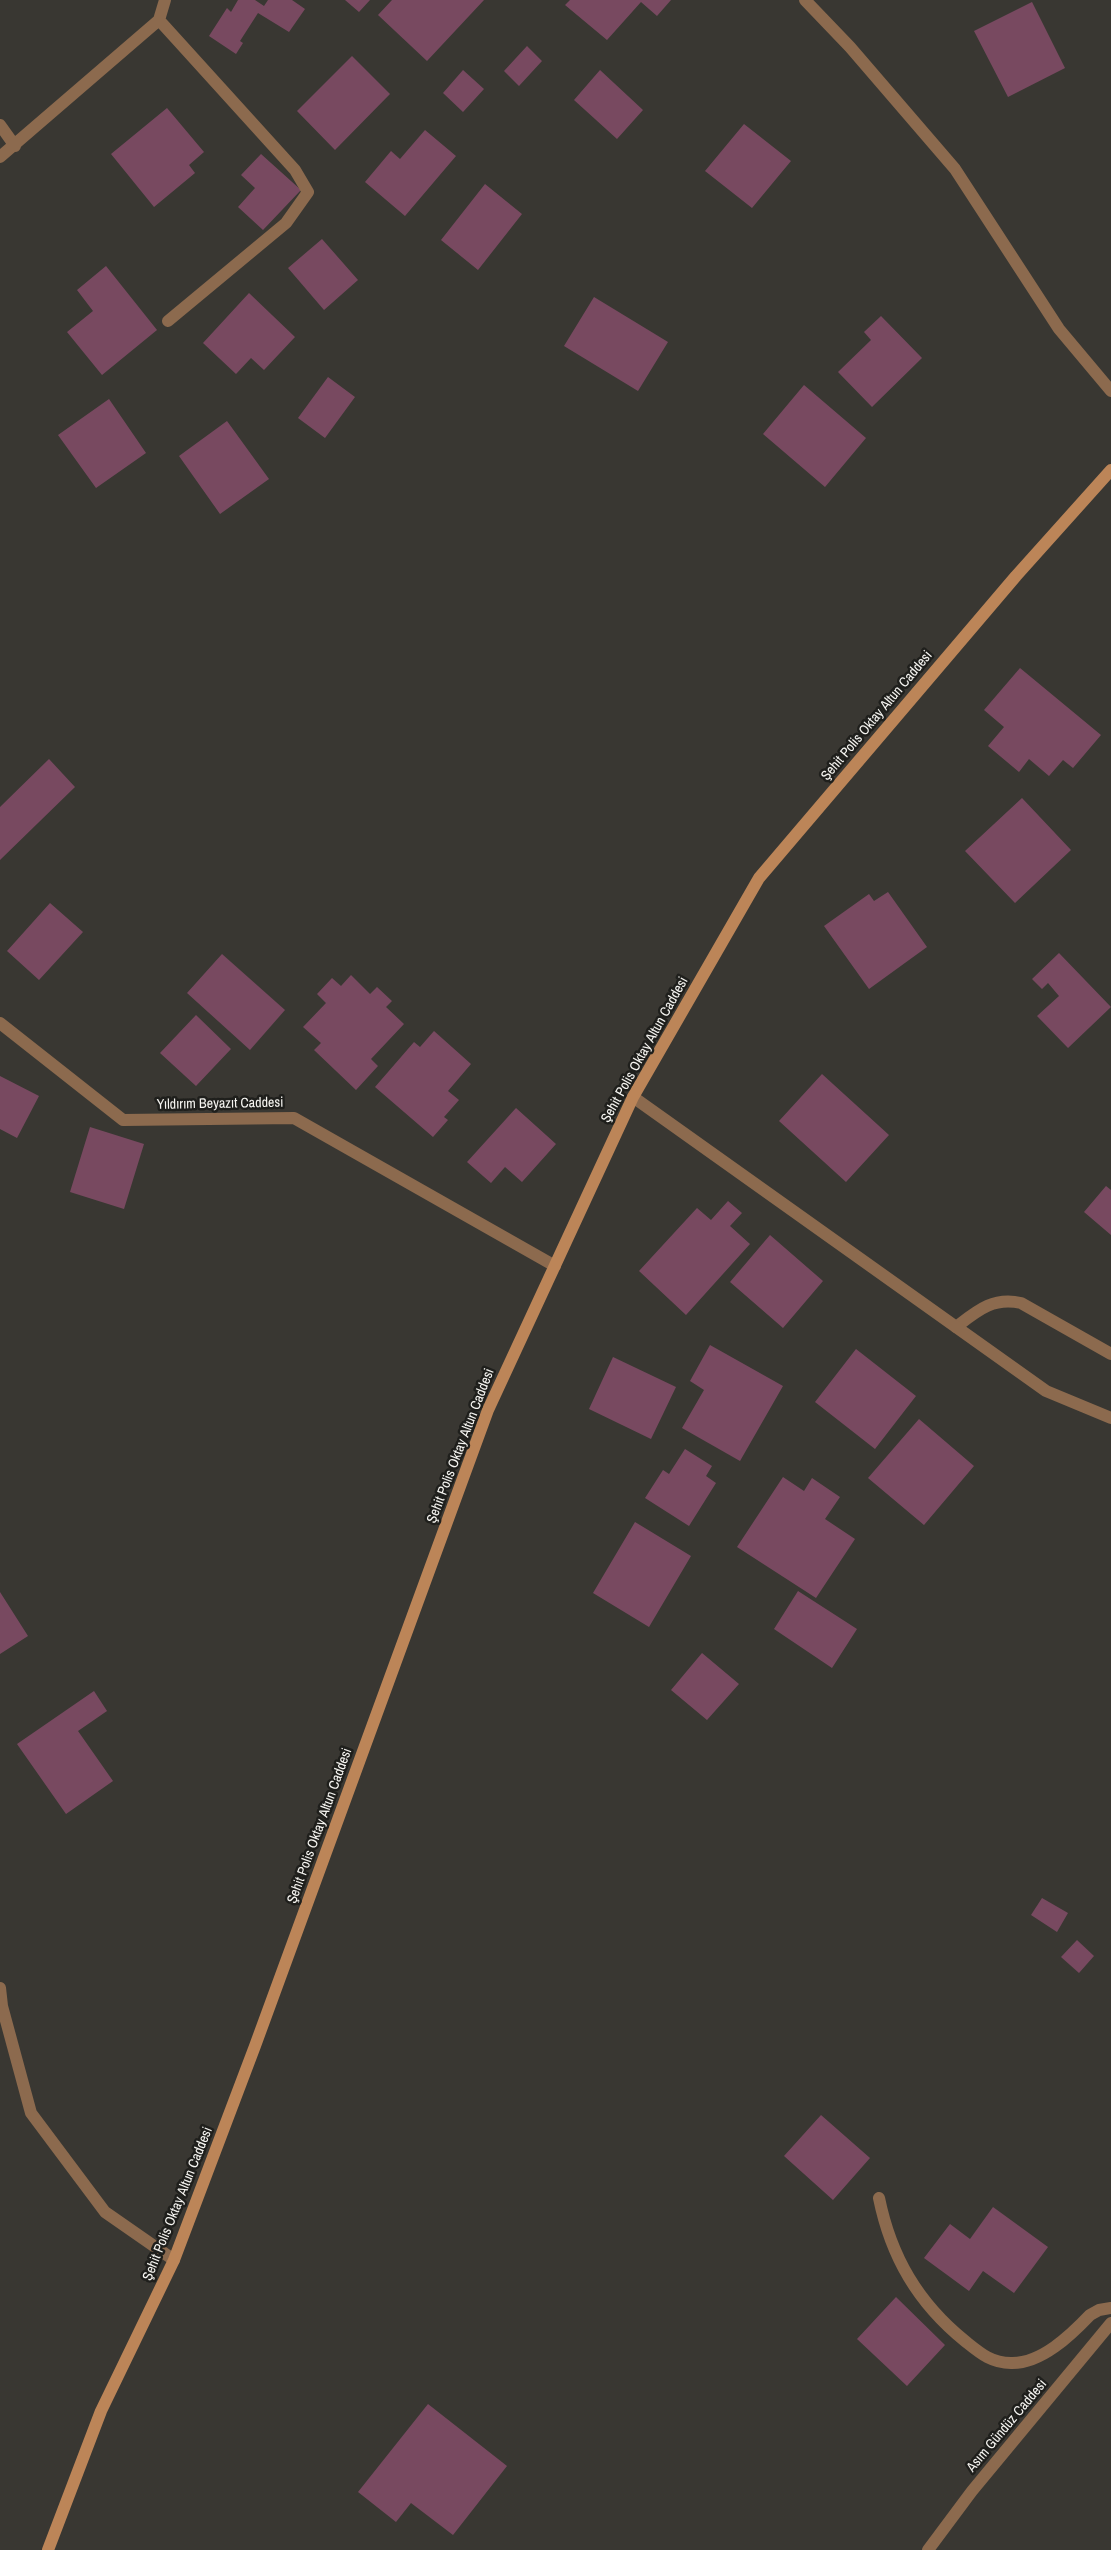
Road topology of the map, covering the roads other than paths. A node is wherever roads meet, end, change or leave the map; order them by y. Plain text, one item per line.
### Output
1 (166, 0) edge
2 (805, 0) edge
3 (159, 20) junction
4 (0, 125) edge
5 (15, 146) junction
6 (0, 157) edge
7 (168, 321) dead end
8 (1111, 391) edge
9 (1111, 470) edge
10 (0, 1023) edge
11 (633, 1097) junction
12 (555, 1266) junction
13 (956, 1327) junction
14 (1111, 1353) edge
15 (1111, 1418) edge
16 (0, 1988) edge
17 (879, 2198) dead end
18 (174, 2260) junction
19 (1111, 2308) edge
20 (1111, 2323) edge
21 (48, 2550) edge
22 (928, 2550) edge

1 - 3 street
2 - 8 street
3 - 5 street
3 - 7 street
4 - 5 street
5 - 6 street
9 - 11 street, Şehit Polis Oktay Altun Caddesi
10 - 12 street, Yıldırım Beyazıt Caddesi
11 - 12 street, Şehit Polis Oktay Altun Caddesi
11 - 13 street
12 - 18 street, Şehit Polis Oktay Altun Caddesi
13 - 14 street
13 - 15 street
16 - 18 street
17 - 19 street
18 - 21 street, Şehit Polis Oktay Altun Caddesi
20 - 22 street, Asım Gündüz Caddesi

